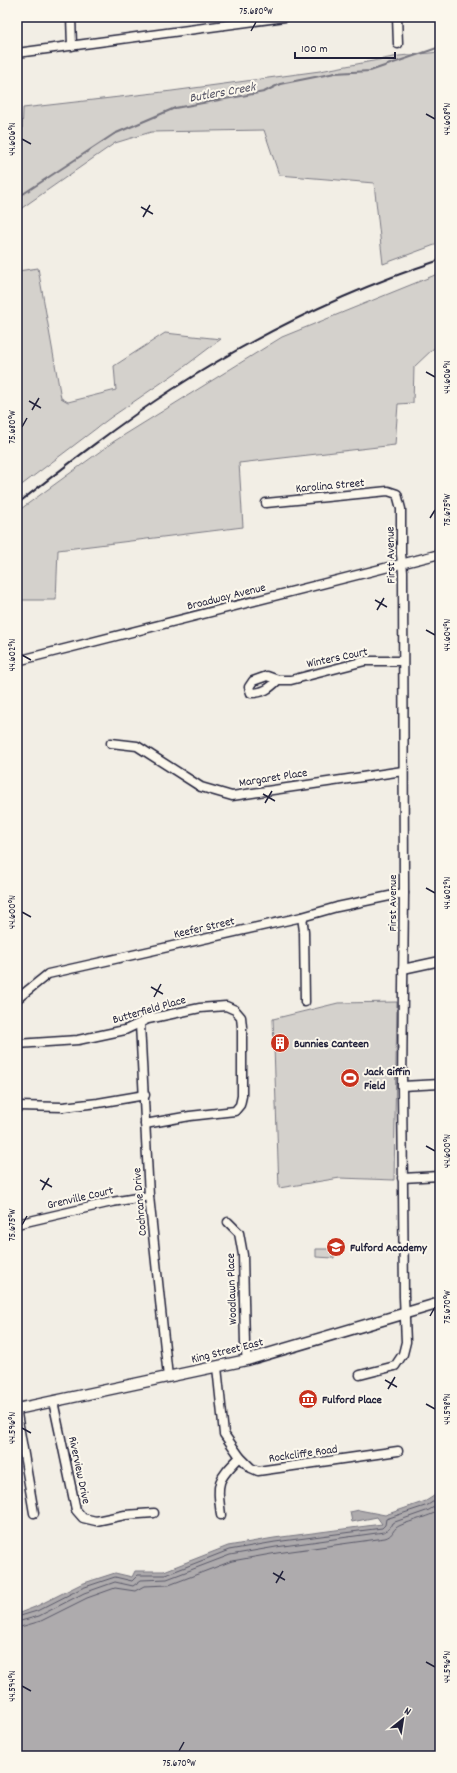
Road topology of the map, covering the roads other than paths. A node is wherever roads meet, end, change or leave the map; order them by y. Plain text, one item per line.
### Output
1 (71, 17) edge
2 (285, 17) edge
3 (397, 17) edge
4 (258, 18) edge
5 (398, 44) dead end
6 (72, 46) junction
7 (17, 53) edge
8 (396, 494) joint
9 (266, 502) dead end
10 (440, 554) edge
11 (402, 564) junction
12 (17, 661) edge
13 (402, 661) junction
14 (278, 680) dead end
15 (111, 743) dead end
16 (403, 771) junction
17 (404, 893) junction
18 (302, 917) junction
19 (440, 962) edge
20 (404, 969) junction
21 (17, 1000) edge
22 (305, 1002) dead end
23 (140, 1024) junction
24 (17, 1044) edge
25 (440, 1084) edge
26 (402, 1086) junction
27 (145, 1095) junction
28 (17, 1106) edge
29 (145, 1124) junction
30 (440, 1176) edge
31 (402, 1178) junction
32 (149, 1196) junction
33 (228, 1222) dead end
34 (17, 1224) edge
35 (440, 1303) edge
36 (404, 1313) junction
37 (247, 1360) junction
38 (217, 1367) junction
39 (360, 1375) dead end
40 (168, 1377) junction
41 (53, 1401) junction
42 (17, 1409) edge
43 (17, 1414) edge
44 (398, 1451) dead end
45 (240, 1457) junction
46 (154, 1513) dead end
47 (34, 1514) dead end
48 (221, 1515) dead end

1 - 6 street
2 - 4 street
3 - 5 street
4 - 6 street
6 - 7 street
8 - 9 street, Karolina Street
8 - 11 street, First Avenue
10 - 11 street, Broadway Avenue
11 - 12 street, Broadway Avenue
11 - 13 street, First Avenue
13 - 14 street, Winters Court
13 - 16 street, First Avenue
15 - 16 street, Margaret Place
16 - 17 street, First Avenue
17 - 18 street, Keefer Street
17 - 20 street, First Avenue
18 - 21 street, Keefer Street
18 - 22 street
19 - 20 street
20 - 26 street, First Avenue
23 - 24 street, Butterfield Place
23 - 27 street, Cochrane Drive
23 - 29 street, Butterfield Place
25 - 26 street
26 - 31 street, First Avenue
27 - 28 street
27 - 29 street, Cochrane Drive
29 - 32 street, Cochrane Drive
30 - 31 street
31 - 36 street, First Avenue
32 - 34 street, Grenville Court
32 - 40 street, Cochrane Drive
33 - 37 street, Woodlawn Place
35 - 36 main road, King Street East
36 - 37 main road, King Street East
36 - 39 street, First Avenue
37 - 38 main road, King Street East
38 - 40 main road, King Street East
38 - 45 street, Rockcliffe Road
40 - 41 main road, King Street East
41 - 42 main road, King Street East
41 - 46 street, Riverview Drive
43 - 47 street
44 - 45 street, Rockcliffe Road
45 - 48 street

